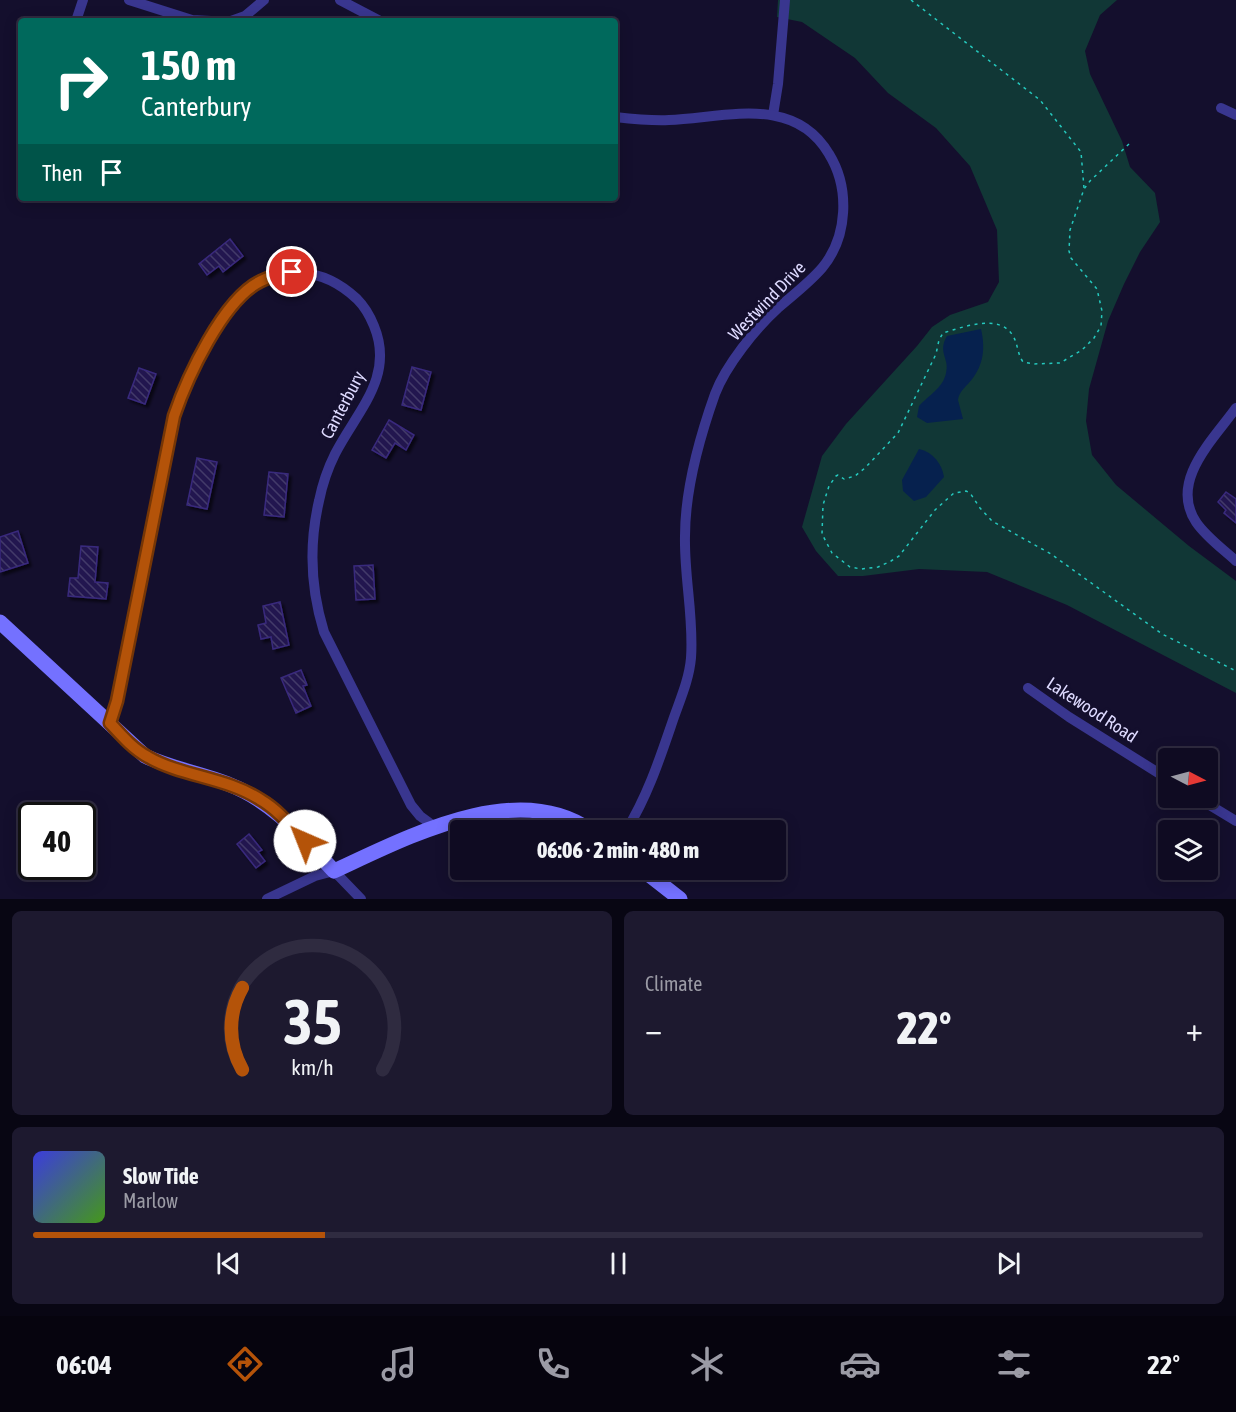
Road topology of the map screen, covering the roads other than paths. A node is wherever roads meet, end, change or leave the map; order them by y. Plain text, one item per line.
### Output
1 (84, 0) edge
2 (129, 0) edge
3 (264, 0) edge
4 (340, 0) edge
5 (785, 0) edge
6 (77, 18) edge
7 (186, 18) edge
8 (239, 18) edge
9 (374, 18) edge
10 (1221, 108) dead end
11 (773, 115) junction
12 (1236, 115) edge
13 (618, 117) edge
14 (1236, 408) edge
15 (1236, 561) edge
16 (0, 622) edge
17 (1029, 688) dead end
18 (110, 723) junction
19 (1158, 773) edge
20 (1215, 808) edge
21 (464, 820) edge
22 (570, 820) edge
23 (633, 820) edge
24 (1236, 821) edge
25 (450, 823) edge
26 (435, 827) junction
27 (334, 871) junction
28 (656, 880) edge
29 (267, 899) edge
30 (361, 899) edge
31 (680, 899) edge

1 - 6 street
2 - 7 street
3 - 8 street
4 - 9 street
5 - 11 street
10 - 12 street
11 - 13 street, Westwind Drive
11 - 23 street, Westwind Drive
14 - 15 street
16 - 18 street
17 - 19 street, Lakewood Road
18 - 26 street, Canterbury
18 - 27 street
20 - 24 street
21 - 22 street
25 - 26 street
26 - 27 street
27 - 29 street
27 - 30 street
28 - 31 street

